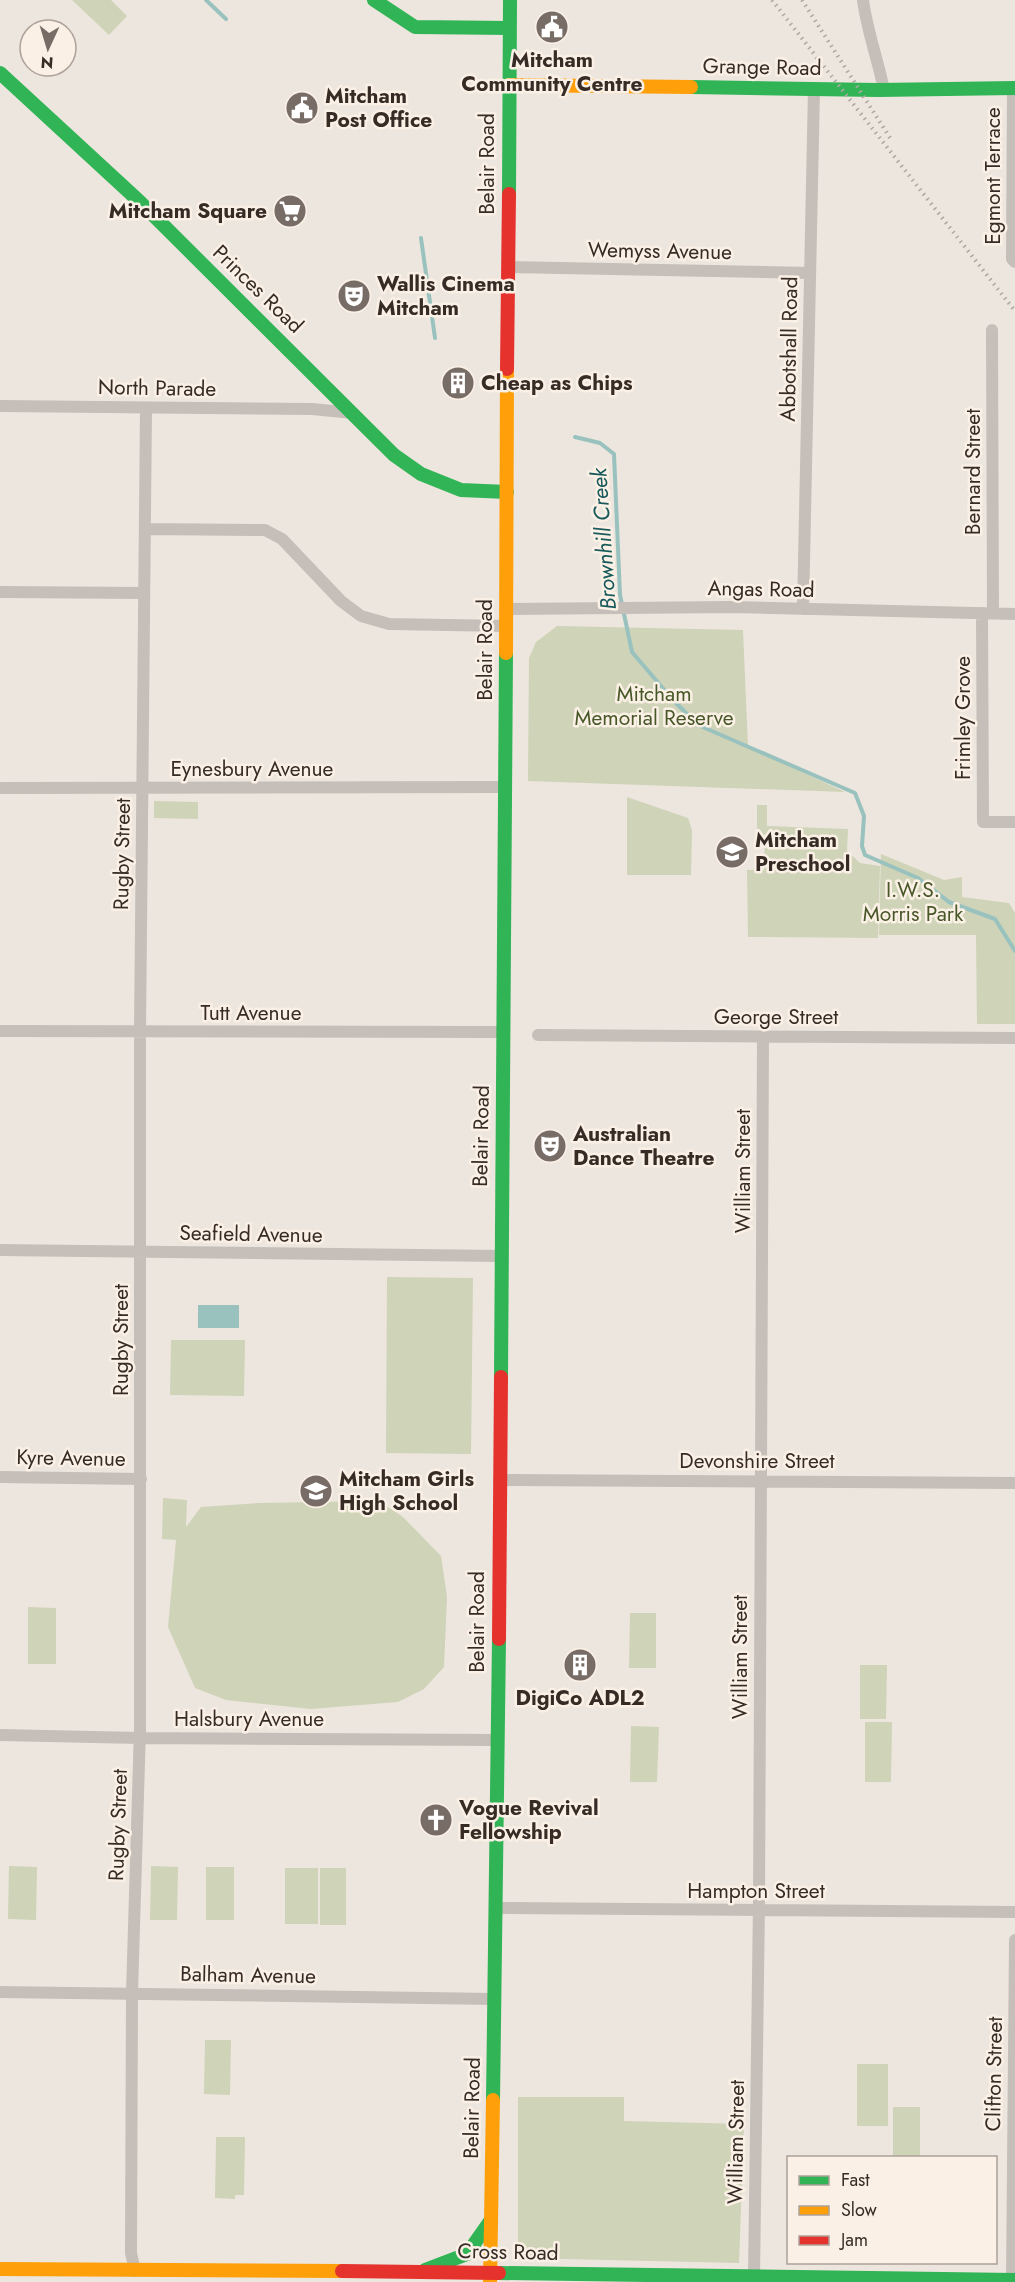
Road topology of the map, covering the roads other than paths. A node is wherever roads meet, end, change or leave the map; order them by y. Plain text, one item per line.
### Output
1 (374, 0) edge
2 (510, 0) edge
3 (863, 0) edge
4 (509, 28) junction
5 (0, 73) edge
6 (509, 85) junction
7 (1014, 88) edge
8 (814, 89) junction
9 (885, 90) junction
10 (1015, 262) edge
11 (509, 267) junction
12 (810, 273) junction
13 (992, 330) dead end
14 (326, 384) junction
15 (0, 406) edge
16 (146, 408) junction
17 (314, 409) junction
18 (353, 412) junction
19 (507, 492) junction
20 (145, 529) junction
21 (0, 592) edge
22 (144, 593) junction
23 (506, 609) junction
24 (803, 609) junction
25 (987, 613) junction
26 (1015, 614) edge
27 (506, 626) junction
28 (0, 788) edge
29 (504, 788) junction
30 (142, 789) junction
31 (1015, 822) edge
32 (0, 1031) edge
33 (140, 1032) junction
34 (502, 1032) junction
35 (538, 1035) dead end
36 (763, 1037) junction
37 (1015, 1038) edge
38 (0, 1251) edge
39 (140, 1252) junction
40 (501, 1257) junction
41 (0, 1477) edge
42 (141, 1479) junction
43 (499, 1480) junction
44 (760, 1480) junction
45 (1015, 1482) edge
46 (0, 1735) edge
47 (140, 1738) junction
48 (498, 1740) junction
49 (497, 1908) junction
50 (759, 1910) junction
51 (1015, 1912) edge
52 (1015, 1940) edge
53 (0, 1992) edge
54 (132, 1993) junction
55 (495, 1999) junction
56 (491, 2220) junction
57 (0, 2269) edge
58 (135, 2271) junction
59 (421, 2272) junction
60 (491, 2277) edge
61 (754, 2277) junction
62 (828, 2280) edge
63 (1013, 2281) edge

1 - 4 main road
2 - 4 main road, Belair Road
3 - 9 street
4 - 6 main road, Belair Road
5 - 14 main road, Princes Road
6 - 8 main road, Grange Road
6 - 11 main road, Belair Road
7 - 9 main road, Grange Road
7 - 10 street, Egmont Terrace
8 - 9 main road, Grange Road
8 - 12 street, Abbotshall Road
11 - 12 street, Wemyss Avenue
11 - 19 main road, Belair Road
12 - 24 street, Abbotshall Road
13 - 25 street, Bernard Street
14 - 17 street
14 - 18 main road, Princes Road
15 - 16 street, North Parade
16 - 17 street, North Parade
16 - 20 street, Rugby Street
17 - 18 street, North Parade
18 - 19 main road, Princes Road
19 - 23 main road, Belair Road
20 - 22 street, Rugby Street
20 - 27 street
21 - 22 street
22 - 30 street, Rugby Street
23 - 24 street, Angas Road
23 - 27 main road, Belair Road
24 - 25 street, Angas Road
25 - 26 street, Angas Road
25 - 31 street, Frimley Grove
27 - 29 main road, Belair Road
28 - 30 street, Eynesbury Avenue
29 - 30 street, Eynesbury Avenue
29 - 34 main road, Belair Road
30 - 33 street, Rugby Street
32 - 33 street, Tutt Avenue
33 - 34 street, Tutt Avenue
33 - 39 street, Rugby Street
34 - 40 main road, Belair Road
35 - 36 street, George Street
36 - 37 street, George Street
36 - 44 street, William Street
38 - 39 street, Seafield Avenue
39 - 40 street, Seafield Avenue
39 - 42 street, Rugby Street
40 - 43 main road, Belair Road
41 - 42 street, Kyre Avenue
42 - 47 street, Rugby Street
43 - 44 street, Devonshire Street
43 - 48 main road, Belair Road
44 - 45 street, Devonshire Street
44 - 50 street, William Street
46 - 47 street, Halsbury Avenue
47 - 48 street, Halsbury Avenue
47 - 54 street, Rugby Street
48 - 49 main road, Belair Road
49 - 50 street, Hampton Street
49 - 55 main road, Belair Road
50 - 51 street, Hampton Street
50 - 61 street, William Street
52 - 63 street, Clifton Street
53 - 54 street, Balham Avenue
54 - 55 street, Balham Avenue
54 - 58 street, Rugby Street
55 - 56 main road, Belair Road
56 - 59 main road
56 - 60 main road, Belair Road
57 - 58 main road, Cross Road
58 - 59 main road, Cross Road
59 - 60 main road, Cross Road
60 - 61 main road, Cross Road
61 - 62 main road, Cross Road
62 - 63 main road, Cross Road

